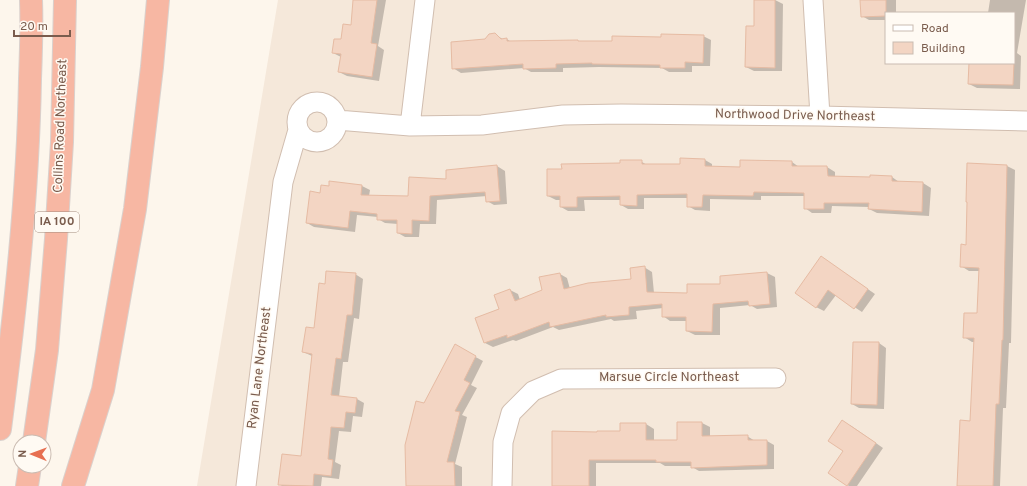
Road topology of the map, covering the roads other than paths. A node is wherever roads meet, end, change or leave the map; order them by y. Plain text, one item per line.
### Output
1 (31, 0) edge
2 (65, 0) edge
3 (158, 0) edge
4 (424, 0) edge
5 (813, 0) edge
6 (820, 116) junction
7 (337, 120) junction
8 (1027, 121) edge
9 (410, 126) junction
10 (298, 130) junction
11 (776, 378) dead end
12 (0, 429) edge
13 (35, 434) edge
14 (29, 474) edge
15 (27, 486) edge
16 (73, 486) edge
17 (246, 486) edge
18 (502, 486) edge

1 - 12 highway, IA 100
2 - 13 highway, Collins Road Northeast / IA 100
3 - 16 highway
4 - 9 street
5 - 6 street
6 - 8 street, Northwood Drive Northeast
6 - 9 street, Northwood Drive Northeast
7 - 9 street, Northwood Drive Northeast
7 - 10 street
7 - 10 street
10 - 17 street, Ryan Lane Northeast
11 - 18 street, Marsue Circle Northeast
14 - 15 highway

